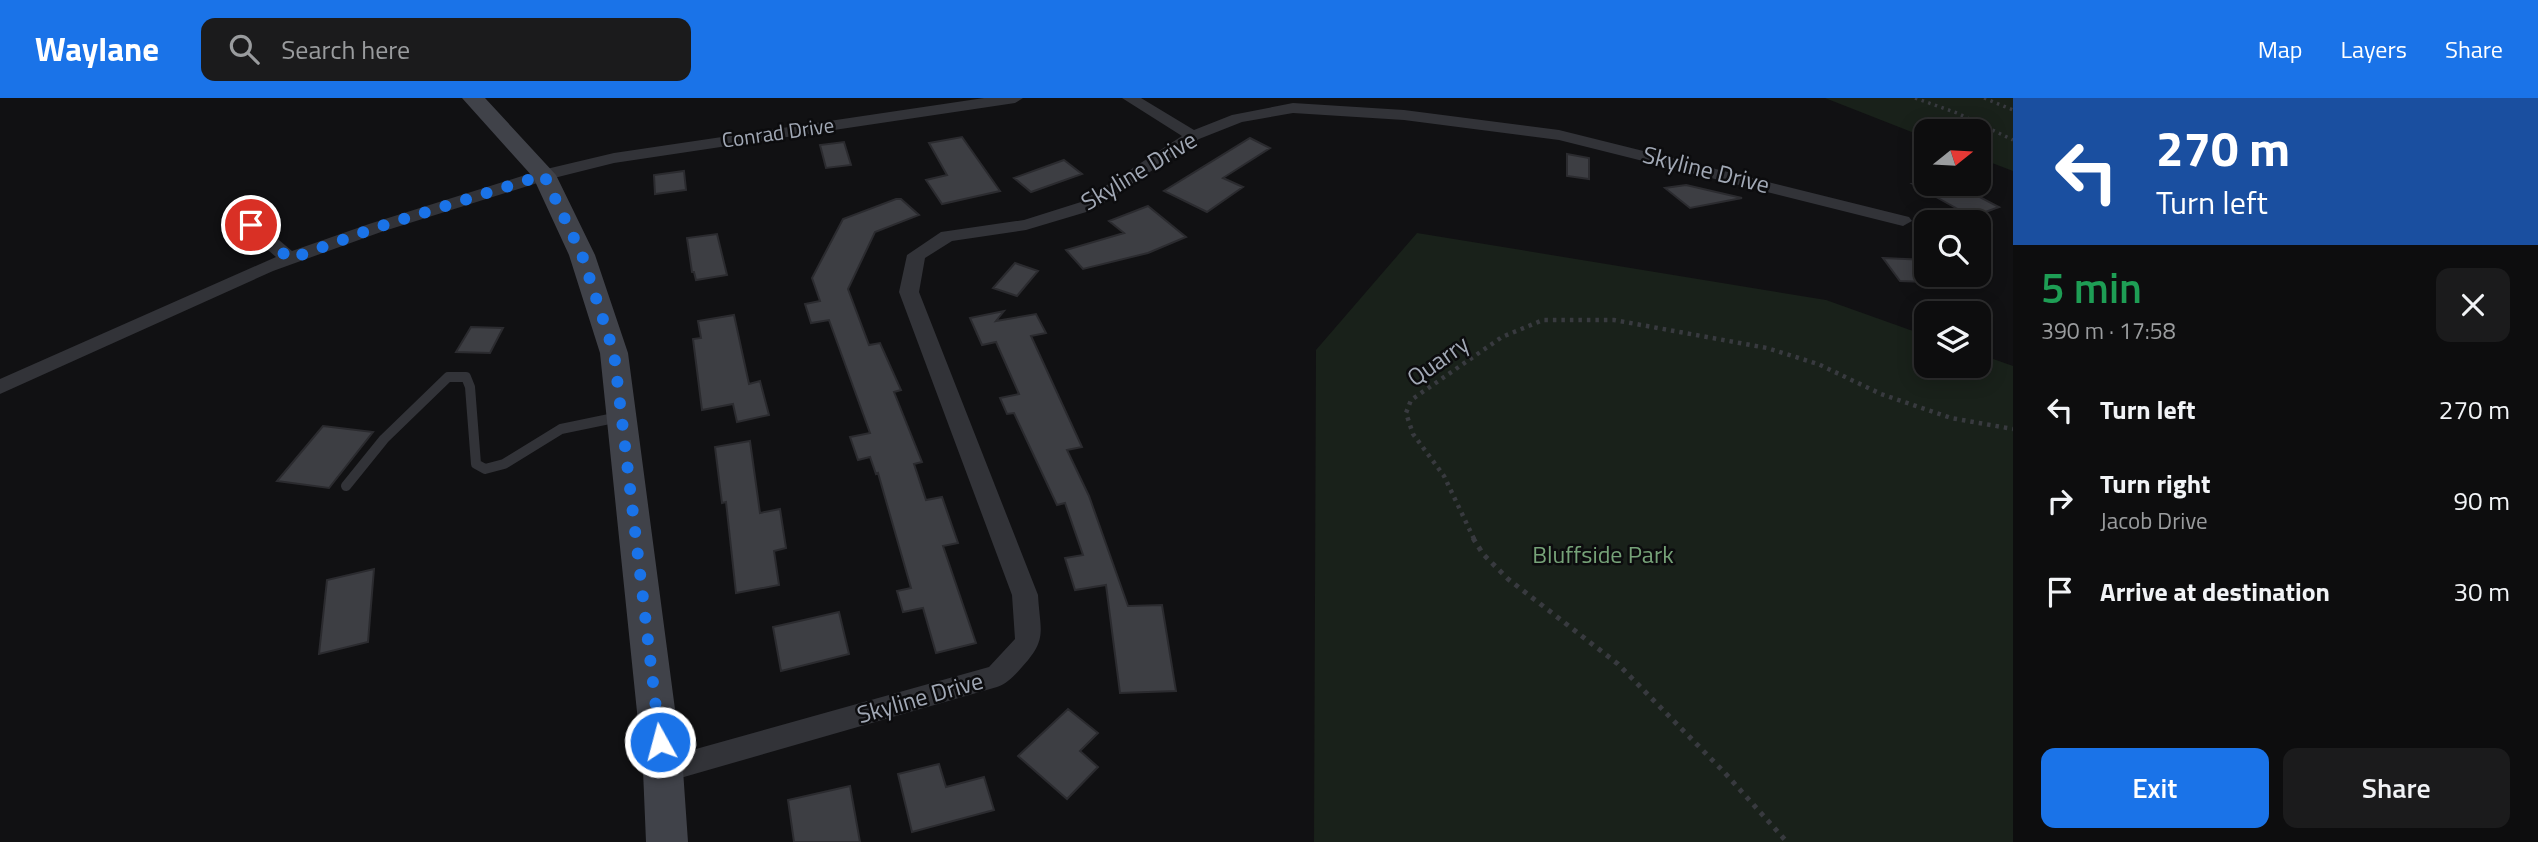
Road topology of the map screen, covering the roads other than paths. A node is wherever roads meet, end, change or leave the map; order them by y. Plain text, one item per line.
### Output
1 (473, 98) edge
2 (888, 98) edge
3 (1015, 98) edge
4 (1130, 98) edge
5 (895, 116) junction
6 (1193, 136) junction
7 (544, 175) junction
8 (236, 213) dead end
9 (1903, 221) dead end
10 (290, 259) junction
11 (0, 387) edge
12 (622, 417) junction
13 (346, 486) dead end
14 (663, 770) junction
15 (667, 842) edge

1 - 7 main road
2 - 5 street
3 - 5 street, Conrad Drive
4 - 6 street
5 - 7 street, Conrad Drive
6 - 9 street, Skyline Drive
6 - 14 street, Skyline Drive
7 - 10 street
7 - 12 main road
8 - 10 street
10 - 11 street
12 - 13 lane
12 - 14 main road
14 - 15 main road

